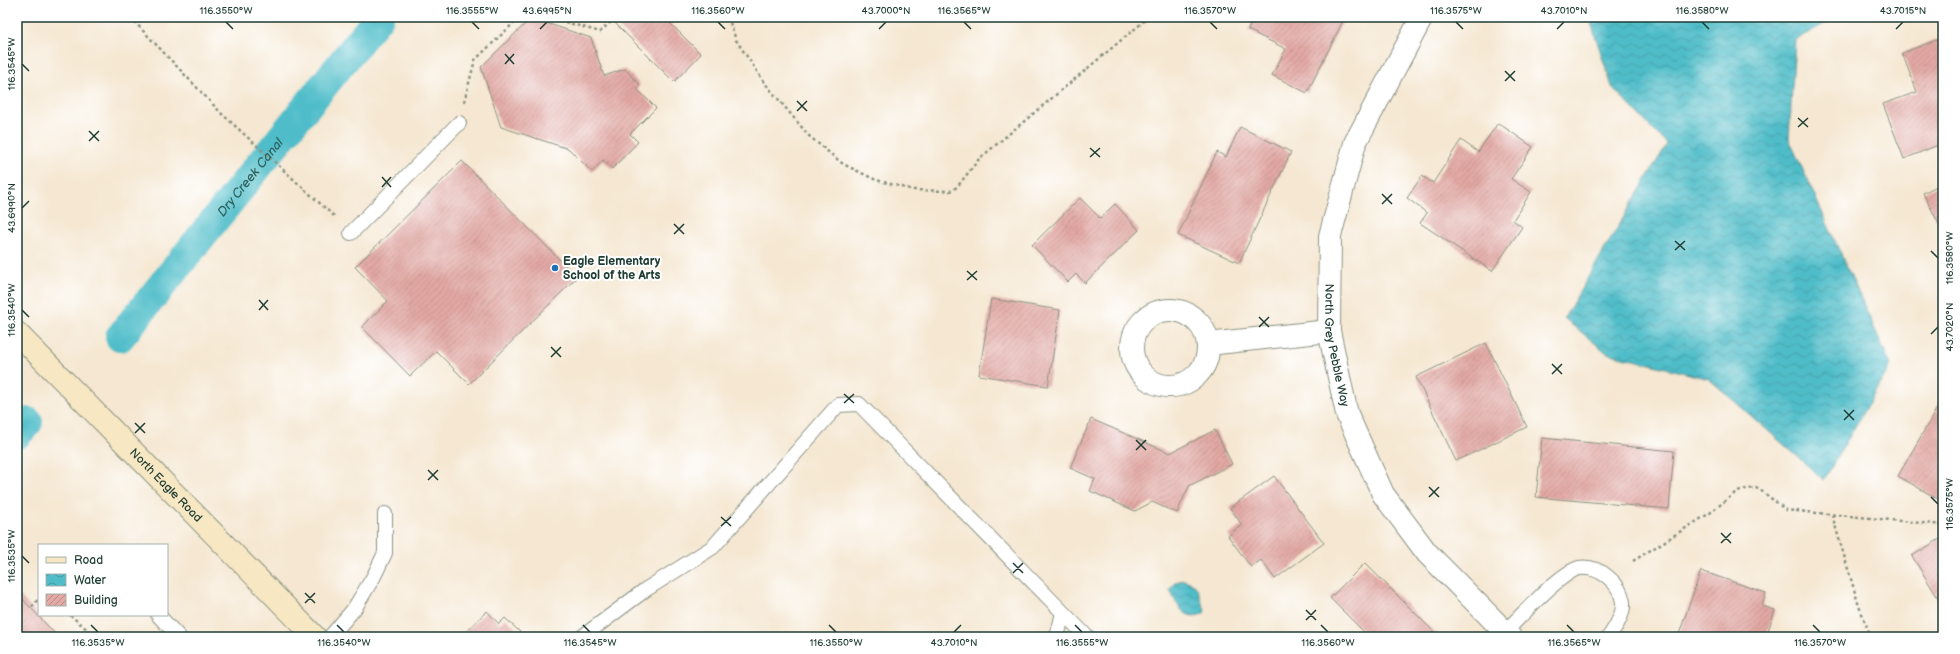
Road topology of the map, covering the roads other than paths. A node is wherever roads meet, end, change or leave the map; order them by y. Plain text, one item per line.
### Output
1 (1422, 17) edge
2 (459, 123) road end
3 (351, 233) road end
4 (1329, 331) junction
5 (17, 333) edge
6 (1208, 344) dead end
7 (385, 514) dead end
8 (1063, 613) junction
9 (159, 616) edge
10 (1507, 634) edge
11 (179, 637) edge
12 (315, 637) edge
13 (330, 637) edge
14 (582, 637) edge
15 (1057, 637) edge
16 (1086, 637) edge
17 (1609, 637) edge

1 - 4 street, North Grey Pebble Way
2 - 3 lane
4 - 6 street
4 - 10 street, North Grey Pebble Way
5 - 12 main road, North Eagle Road
7 - 13 lane
8 - 14 lane
8 - 15 lane
8 - 16 lane
9 - 11 lane
10 - 17 lane

